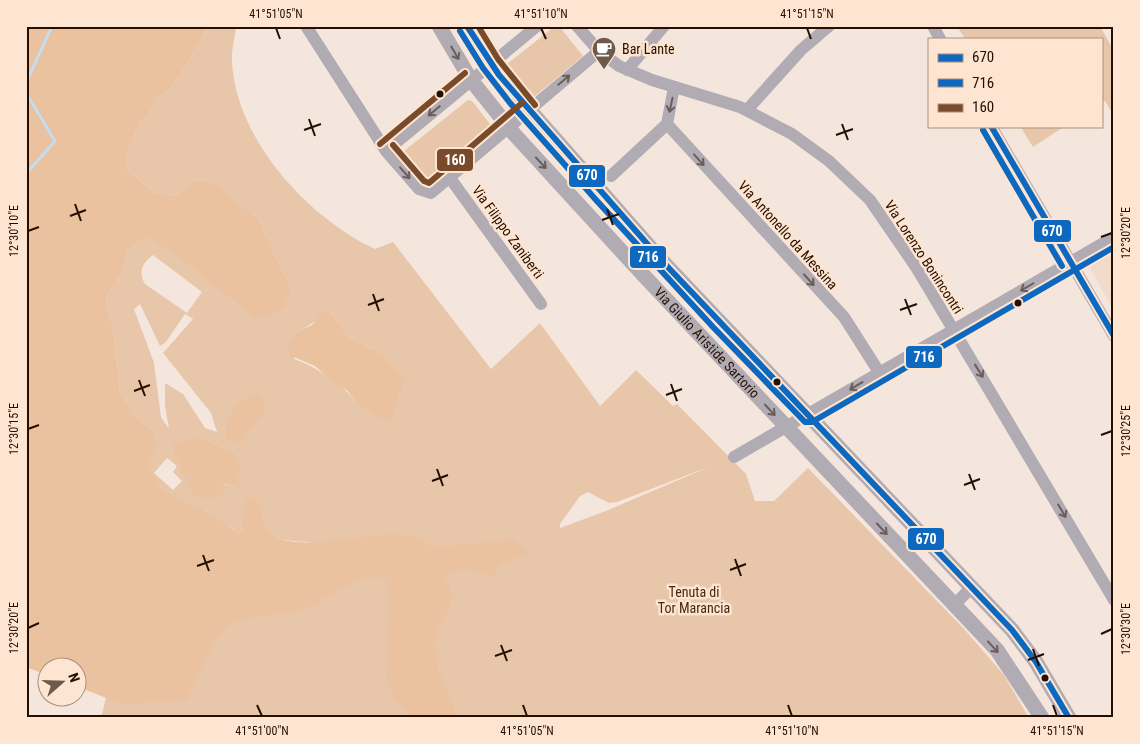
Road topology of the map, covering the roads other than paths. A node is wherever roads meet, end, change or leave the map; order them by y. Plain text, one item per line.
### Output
1 (306, 26) edge
2 (439, 26) edge
3 (466, 26) edge
4 (537, 26) edge
5 (576, 26) edge
6 (664, 26) edge
7 (829, 26) edge
8 (933, 26) edge
9 (939, 38) edge
10 (599, 51) junction
11 (491, 64) junction
12 (627, 70) junction
13 (471, 80) junction
14 (674, 86) junction
15 (528, 110) junction
16 (747, 110) junction
17 (667, 124) junction
18 (508, 127) junction
19 (992, 128) edge
20 (386, 151) junction
21 (611, 176) dead end
22 (450, 178) junction
23 (1114, 237) edge
24 (1070, 262) junction
25 (541, 304) dead end
26 (953, 330) junction
27 (1114, 336) edge
28 (879, 372) junction
29 (808, 414) junction
30 (785, 426) junction
31 (734, 457) dead end
32 (972, 587) junction
33 (1114, 600) edge
34 (954, 605) junction
35 (1042, 718) edge
36 (1069, 718) edge

1 - 20 street
2 -> 13 street
3 - 11 street
4 - 11 street
5 - 10 street, Via Lorenzo Bonincontri
6 - 12 street
7 - 16 street
8 - 9 street
10 - 12 street, Via Lorenzo Bonincontri
15 -> 10 street
11 - 13 street
11 - 15 street, Via Giulio Aristide Sartorio
12 - 14 street, Via Lorenzo Bonincontri
13 - 18 street, Via Giulio Aristide Sartorio
13 -> 20 street
14 - 16 street, Via Lorenzo Bonincontri
14 -> 17 street
15 - 18 street
15 - 29 street, Via Giulio Aristide Sartorio
16 - 26 street, Via Lorenzo Bonincontri
17 - 21 street
17 -> 28 street, Via Antonello da Messina
18 - 22 street
18 -> 30 street, Via Giulio Aristide Sartorio
19 - 24 street
20 -> 22 street
22 - 25 street, Via Filippo Zaniberti
23 - 24 street
24 -> 26 street
24 - 27 street
26 - 28 street
26 -> 33 street, Via Lorenzo Bonincontri
28 -> 29 street
29 - 30 street
29 - 32 street, Via Giulio Aristide Sartorio
30 - 31 street
30 -> 34 street, Via Giulio Aristide Sartorio
32 - 34 street
32 - 36 street, Via Giulio Aristide Sartorio
34 -> 35 street, Via Giulio Aristide Sartorio

